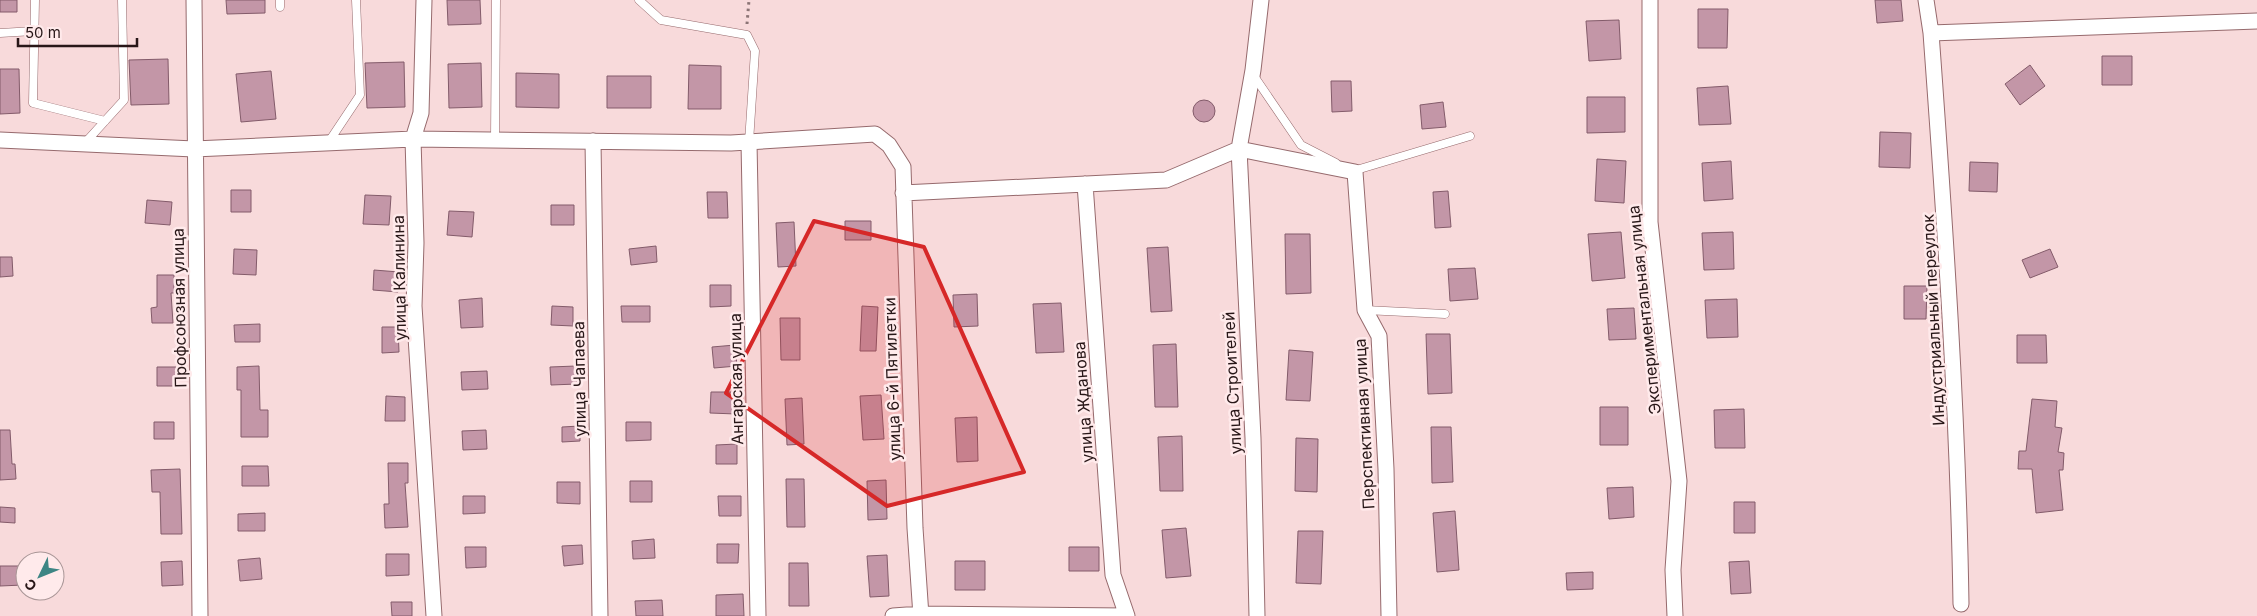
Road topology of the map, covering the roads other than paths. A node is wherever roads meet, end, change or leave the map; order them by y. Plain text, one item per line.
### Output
1 (35, 0) edge
2 (122, 0) edge
3 (194, 0) edge
4 (356, 0) edge
5 (424, 0) edge
6 (496, 0) edge
7 (639, 0) edge
8 (1261, 0) edge
9 (1650, 0) edge
10 (1926, 0) edge
11 (2257, 21) edge
12 (34, 31) junction
13 (0, 33) edge
14 (1931, 34) junction
15 (1252, 74) junction
16 (105, 121) junction
17 (1470, 136) dead end
18 (413, 139) junction
19 (0, 140) edge
20 (495, 140) junction
21 (593, 141) junction
22 (749, 142) junction
23 (328, 143) junction
24 (84, 144) junction
25 (194, 149) junction
26 (1239, 149) junction
27 (1355, 172) junction
28 (1085, 184) junction
29 (903, 193) junction
30 (1365, 310) junction
31 (1445, 314) dead end
32 (1961, 604) dead end
33 (921, 615) edge
34 (200, 616) edge
35 (434, 616) edge
36 (600, 616) edge
37 (758, 616) edge
38 (893, 616) edge
39 (1127, 616) edge
40 (1257, 616) edge
41 (1389, 616) edge
42 (1675, 616) edge

1 - 12 lane
2 - 16 lane
3 - 25 street, Профсоюзная улица
4 - 23 lane
5 - 18 street, улица Калинина
6 - 20 lane
7 - 22 lane
8 - 15 street, улица Строителей
9 - 42 street, Экспериментальная улица
10 - 14 street, Индустриальный переулок
11 - 14 street
12 - 13 lane
12 - 16 lane
14 - 32 street, Индустриальный переулок
15 - 26 street, улица Строителей
15 - 27 lane
16 - 24 lane
17 - 27 lane
18 - 20 street
18 - 23 street
18 - 35 street, улица Калинина
19 - 24 street
20 - 21 street
21 - 22 street
21 - 36 street, улица Чапаева
22 - 29 street, улица 6-й Пятилетки
22 - 37 street, Ангарская улица
23 - 25 street
24 - 25 street
25 - 34 street, Профсоюзная улица
26 - 27 street
26 - 28 street
26 - 40 street, улица Строителей
27 - 30 street, Перспективная улица
28 - 29 street
28 - 39 street, улица Жданова
29 - 33 street, улица 6-й Пятилетки
30 - 31 lane
30 - 41 street, Перспективная улица
33 - 38 street
33 - 39 street

